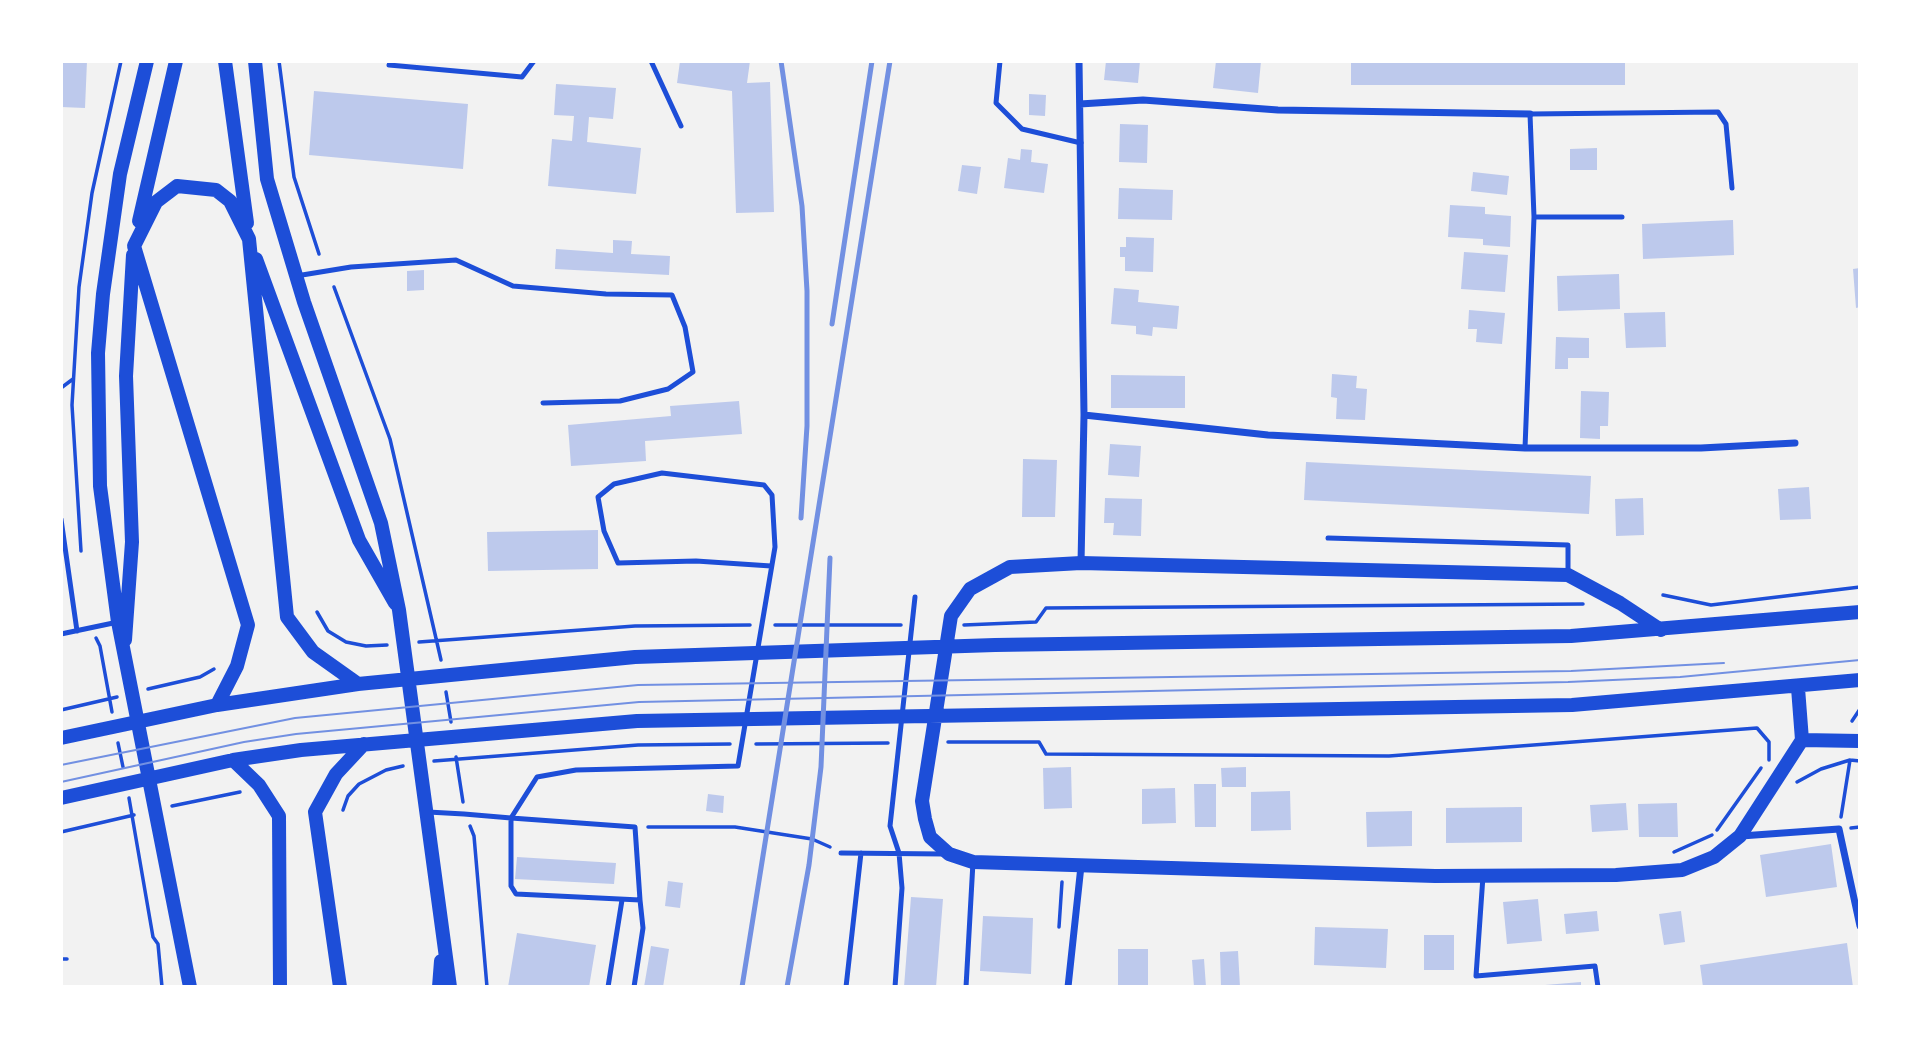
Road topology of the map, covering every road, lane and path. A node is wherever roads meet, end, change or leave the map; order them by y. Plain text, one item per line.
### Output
1 (176, 61) edge
2 (225, 61) edge
3 (254, 61) edge
4 (279, 61) edge
5 (534, 61) edge
6 (651, 61) edge
7 (1000, 61) edge
8 (1079, 61) edge
9 (147, 62) edge
10 (389, 65) dead end
11 (1080, 104) junction
12 (1530, 114) junction
13 (681, 126) dead end
14 (1081, 143) junction
15 (1732, 188) dead end
16 (1534, 217) junction
17 (1622, 217) dead end
18 (249, 239) junction
19 (134, 246) junction
20 (319, 254) dead end
21 (296, 276) junction
22 (334, 287) dead end
23 (73, 379) dead end
24 (61, 388) edge
25 (543, 403) dead end
26 (1084, 415) junction
27 (1795, 443) dead end
28 (1525, 448) junction
29 (61, 519) edge
30 (1328, 538) dead end
31 (1081, 563) junction
32 (771, 566) junction
33 (1568, 575) junction
34 (1860, 587) edge
35 (1663, 595) dead end
36 (915, 597) dead end
37 (1581, 597) dead end
38 (399, 610) junction
39 (317, 612) dead end
40 (1860, 612) edge
41 (961, 615) dead end
42 (118, 622) junction
43 (759, 625) dead end
44 (773, 625) dead end
45 (911, 625) dead end
46 (953, 625) dead end
47 (90, 628) junction
48 (958, 628) dead end
49 (1661, 630) junction
50 (77, 631) junction
51 (61, 634) edge
52 (406, 643) dead end
53 (393, 644) dead end
54 (124, 652) junction
55 (218, 667) dead end
56 (443, 670) dead end
57 (1860, 680) edge
58 (445, 683) dead end
59 (358, 684) junction
60 (1798, 688) junction
61 (137, 692) dead end
62 (124, 695) dead end
63 (218, 705) junction
64 (1860, 709) edge
65 (61, 710) edge
66 (114, 720) dead end
67 (1852, 721) dead end
68 (451, 722) dead end
69 (116, 734) dead end
70 (61, 738) edge
71 (1802, 740) junction
72 (1860, 741) edge
73 (897, 743) dead end
74 (937, 743) dead end
75 (364, 744) junction
76 (733, 744) dead end
77 (747, 744) dead end
78 (455, 748) dead end
79 (233, 760) junction
80 (433, 761) dead end
81 (408, 765) dead end
82 (124, 775) dead end
83 (1789, 787) dead end
84 (127, 789) dead end
85 (61, 798) edge
86 (343, 810) dead end
87 (428, 812) junction
88 (464, 814) junction
89 (511, 817) junction
90 (635, 827) junction
91 (1839, 829) junction
92 (1740, 836) junction
93 (841, 853) joint
94 (861, 853) junction
95 (899, 853) junction
96 (949, 854) junction
97 (1665, 856) dead end
98 (973, 862) junction
99 (1081, 866) junction
100 (1483, 876) junction
101 (622, 900) junction
102 (640, 900) junction
103 (1860, 926) edge
104 (443, 939) junction
105 (61, 959) edge
106 (67, 960) dead end
107 (191, 983) edge
108 (162, 987) edge
109 (280, 987) edge
110 (340, 987) edge
111 (439, 987) edge
112 (450, 987) edge
113 (487, 987) edge
114 (608, 987) edge
115 (634, 987) edge
116 (846, 987) edge
117 (895, 987) edge
118 (966, 987) edge
119 (1068, 987) edge
120 (1598, 987) edge

1 - 19 main road
2 - 18 main road
3 - 21 main road
4 - 20 path
5 - 10 lane
6 - 13 lane
7 - 14 lane
8 - 11 street
9 - 42 main road
11 - 12 street
11 - 14 street
12 - 15 lane
12 - 16 lane
14 - 26 street
16 - 17 lane
16 - 28 lane
18 - 19 main road
18 - 38 main road
18 - 59 main road
19 - 54 main road
19 - 63 main road
21 - 25 lane
21 - 38 main road
22 - 56 path
23 - 24 path
26 - 28 street
26 - 31 street
27 - 28 street
29 - 50 lane
30 - 33 lane
31 - 33 main road
31 - 96 main road
32 - 32 lane
32 - 89 lane
33 - 49 main road
34 - 35 path
36 - 95 lane
37 - 46 path
38 - 87 main road
39 - 53 path
40 - 49 main road
41 - 48 path
42 - 47 lane
42 - 54 main road
43 - 52 path
44 - 45 path
47 - 50 lane
47 - 66 path
49 - 59 main road
50 - 51 lane
54 - 107 main road
55 - 61 path
57 - 60 main road
58 - 68 path
59 - 63 main road
60 - 71 main road
60 - 75 main road
62 - 65 path
63 - 70 main road
64 - 67 path
69 - 82 path
71 - 72 main road
71 - 92 main road
73 - 77 path
74 - 97 path
75 - 79 main road
75 - 110 main road
76 - 80 path
78 - 88 path
79 - 85 main road
79 - 109 main road
81 - 86 path
83 - 91 path
84 - 108 path
87 - 88 lane
87 - 104 main road
88 - 89 lane
88 - 113 path
89 - 90 lane
89 - 101 lane
90 - 93 path
90 - 102 lane
91 - 92 street
91 - 103 street
92 - 100 main road
93 - 94 lane
94 - 95 lane
94 - 116 lane
95 - 96 lane
95 - 117 lane
96 - 98 main road
98 - 99 main road
98 - 118 lane
99 - 100 main road
99 - 119 street
100 - 120 lane
101 - 102 lane
101 - 114 lane
102 - 115 lane
104 - 111 main road
104 - 112 main road
105 - 106 path

